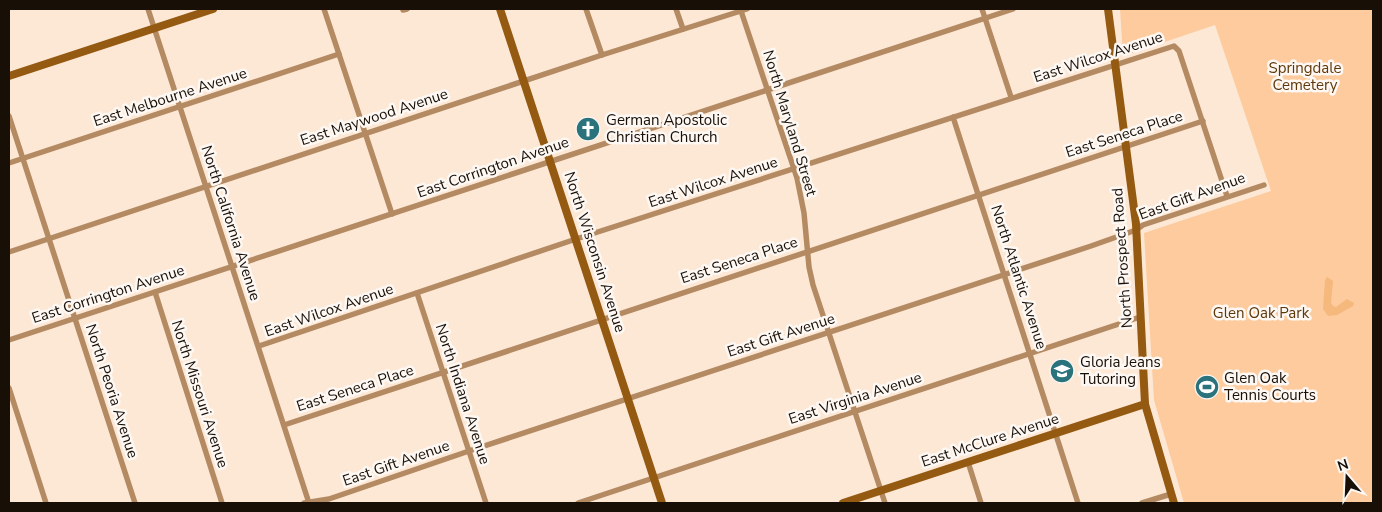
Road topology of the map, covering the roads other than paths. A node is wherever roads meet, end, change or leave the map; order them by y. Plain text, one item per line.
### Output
1 (148, 9) edge
2 (213, 9) edge
3 (324, 9) edge
4 (500, 9) edge
5 (586, 9) edge
6 (676, 9) edge
7 (982, 9) edge
8 (1014, 9) edge
9 (1108, 9) edge
10 (744, 10) edge
11 (985, 18) junction
12 (154, 28) junction
13 (683, 29) junction
14 (339, 54) junction
15 (602, 55) junction
16 (1114, 65) junction
17 (9, 76) edge
18 (524, 81) junction
19 (767, 89) junction
20 (1012, 97) junction
21 (180, 107) junction
22 (9, 116) edge
23 (953, 117) junction
24 (1203, 121) junction
25 (364, 134) junction
26 (1125, 147) junction
27 (23, 159) junction
28 (551, 161) junction
29 (9, 163) edge
30 (794, 168) junction
31 (1264, 184) dead end
32 (206, 186) junction
33 (979, 195) junction
34 (1228, 196) junction
35 (392, 214) junction
36 (1136, 230) junction
37 (49, 239) junction
38 (576, 239) junction
39 (808, 251) junction
40 (9, 252) edge
41 (232, 267) junction
42 (1005, 274) junction
43 (155, 292) junction
44 (417, 293) junction
45 (1140, 317) junction
46 (75, 318) junction
47 (602, 319) junction
48 (829, 332) junction
49 (9, 340) edge
50 (259, 346) junction
51 (1031, 354) junction
52 (443, 372) junction
53 (9, 388) edge
54 (628, 398) junction
55 (1145, 404) junction
56 (855, 412) junction
57 (284, 425) junction
58 (1056, 433) junction
59 (469, 450) junction
60 (968, 462) junction
61 (654, 478) junction
62 (881, 490) junction
63 (1172, 494) junction
64 (46, 503) edge
65 (135, 503) edge
66 (222, 503) edge
67 (307, 503) edge
68 (486, 503) edge
69 (578, 503) edge
70 (662, 503) edge
71 (843, 503) edge
72 (885, 503) edge
73 (981, 503) edge
74 (1078, 503) edge
75 (1142, 503) edge
76 (1174, 503) edge

1 - 12 street, North California Avenue
2 - 12 street
3 - 14 street
4 - 18 street, North Wisconsin Avenue
5 - 15 street
6 - 13 street
7 - 11 street
8 - 11 street, East Corrington Avenue
9 - 16 street, North Prospect Road
10 - 13 street, East Maywood Avenue
10 - 19 street, North Maryland Street
11 - 19 street, East Corrington Avenue
11 - 20 street
12 - 17 street
12 - 21 street, North California Avenue
13 - 15 street, East Maywood Avenue
14 - 21 street, East Melbourne Avenue
14 - 25 street
15 - 18 street, East Maywood Avenue
16 - 20 street, East Wilcox Avenue
16 - 24 street, East Wilcox Avenue
16 - 26 street, North Prospect Road
18 - 25 street, East Maywood Avenue
18 - 28 street, North Wisconsin Avenue
19 - 28 street, East Corrington Avenue
19 - 30 street, North Maryland Street
20 - 23 street, East Wilcox Avenue
21 - 27 street, East Melbourne Avenue
21 - 32 street, North California Avenue
22 - 27 street, North Peoria Avenue
23 - 30 street, East Wilcox Avenue
23 - 33 street, North Atlantic Avenue
24 - 26 street, East Seneca Place
24 - 34 street
25 - 32 street, East Maywood Avenue
25 - 35 street
26 - 33 street, East Seneca Place
26 - 36 street, North Prospect Road
27 - 29 street, East Melbourne Avenue
27 - 37 street, North Peoria Avenue
28 - 35 street, East Corrington Avenue
28 - 38 street, North Wisconsin Avenue
30 - 38 street, East Wilcox Avenue
30 - 39 street, North Maryland Street
31 - 34 street, East Gift Avenue
32 - 37 street, East Maywood Avenue
32 - 41 street, North California Avenue
33 - 39 street, East Seneca Place
33 - 42 street, North Atlantic Avenue
34 - 36 street, East Gift Avenue
35 - 41 street, East Corrington Avenue
36 - 42 street, East Gift Avenue
36 - 45 street, North Prospect Road
37 - 40 street, East Maywood Avenue
37 - 46 street, North Peoria Avenue
38 - 44 street, East Wilcox Avenue
38 - 47 street, North Wisconsin Avenue
39 - 47 street, East Seneca Place
39 - 48 street, North Maryland Street
41 - 43 street, East Corrington Avenue
41 - 50 street, North California Avenue
42 - 48 street, East Gift Avenue
42 - 51 street, North Atlantic Avenue
43 - 46 street, East Corrington Avenue
43 - 66 street, North Missouri Avenue
44 - 50 street, East Wilcox Avenue
44 - 52 street, North Indiana Avenue
45 - 51 street, East Virginia Avenue
45 - 55 street, North Prospect Road
46 - 49 street, East Corrington Avenue
46 - 65 street, North Peoria Avenue
47 - 52 street, East Seneca Place
47 - 54 street, North Wisconsin Avenue
48 - 54 street, East Gift Avenue
48 - 56 street, North Maryland Street
50 - 57 street, North California Avenue
51 - 56 street, East Virginia Avenue
51 - 58 street, North Atlantic Avenue
52 - 57 street, East Seneca Place
52 - 59 street, North Indiana Avenue
53 - 64 street
54 - 59 street, East Gift Avenue
54 - 61 street, North Wisconsin Avenue
55 - 58 street, East McClure Avenue
55 - 63 street, North Prospect Road
56 - 61 street, East Virginia Avenue
56 - 62 street, North Maryland Street
57 - 67 street, North California Avenue
58 - 60 street, East McClure Avenue
58 - 74 street, North Atlantic Avenue
59 - 67 street, East Gift Avenue
59 - 68 street, North Indiana Avenue
60 - 62 street, East McClure Avenue
60 - 73 street
61 - 69 street, East Virginia Avenue
61 - 70 street, North Wisconsin Avenue
62 - 71 street, East McClure Avenue
62 - 72 street, North Maryland Street
63 - 75 street
63 - 76 street, North Prospect Road

